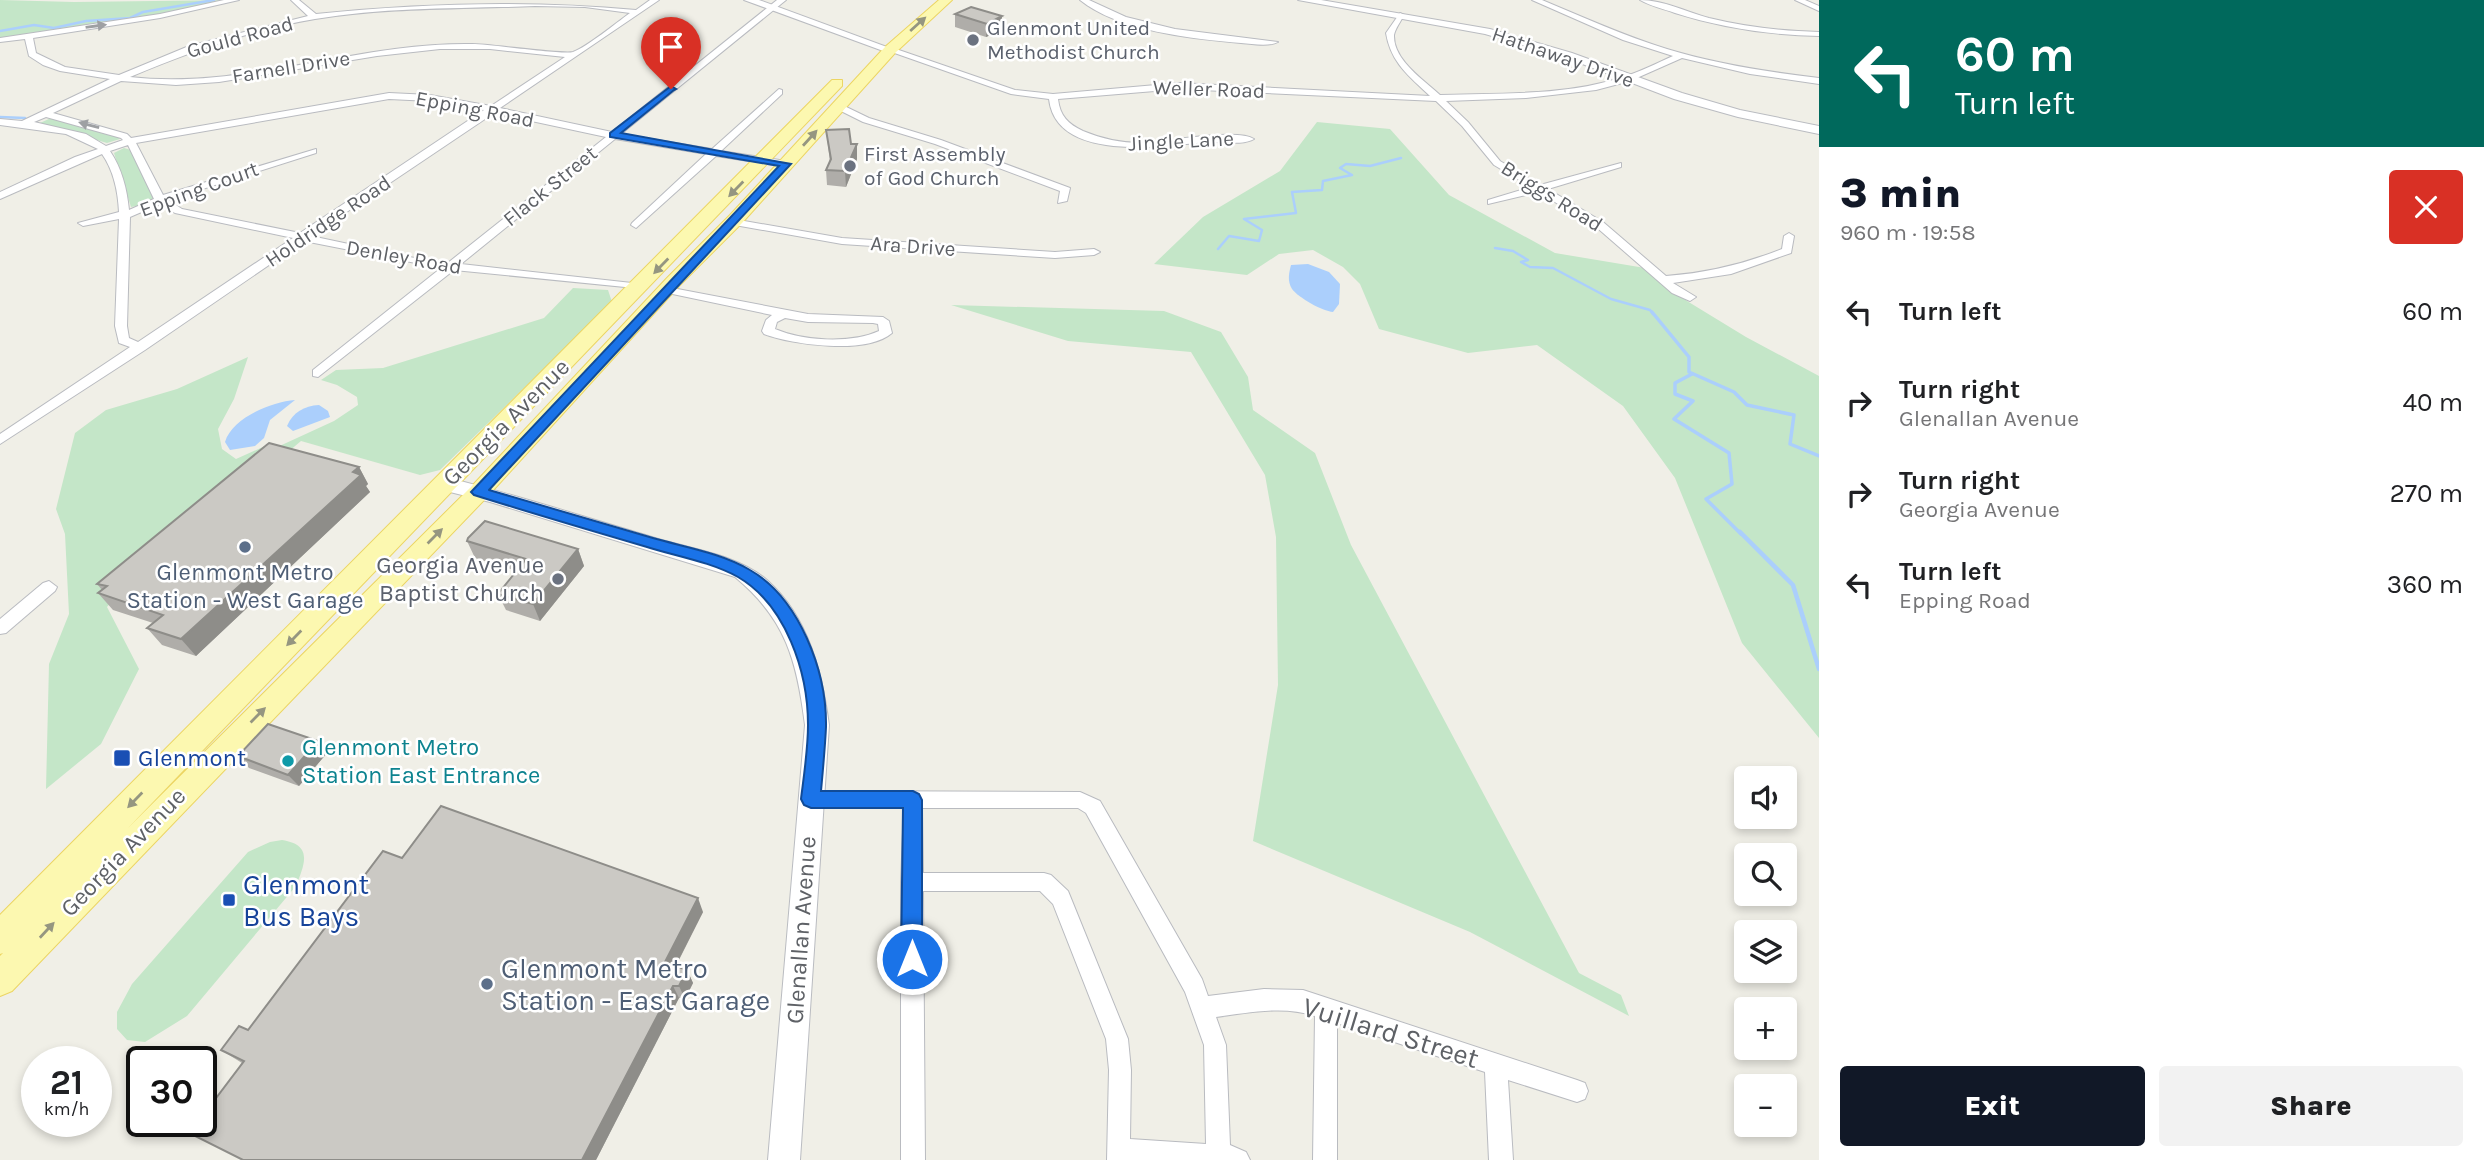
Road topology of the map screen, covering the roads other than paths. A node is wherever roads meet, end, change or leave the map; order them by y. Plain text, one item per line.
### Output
1 (234, 0) edge
2 (295, 0) edge
3 (655, 0) edge
4 (749, 0) edge
5 (782, 0) edge
6 (928, 0) edge
7 (946, 0) edge
8 (1084, 0) edge
9 (1303, 0) edge
10 (1536, 0) edge
11 (1644, 0) edge
12 (1799, 0) edge
13 (771, 8) junction
14 (1819, 9) edge
15 (637, 12) junction
16 (1400, 15) junction
17 (314, 17) junction
18 (906, 17) dead end
19 (1819, 34) edge
20 (28, 35) junction
21 (0, 40) edge
22 (1274, 42) dead end
23 (879, 46) junction
24 (573, 55) junction
25 (1680, 56) junction
26 (848, 72) dead end
27 (120, 78) junction
28 (1627, 79) junction
29 (1819, 81) edge
30 (779, 92) dead end
31 (1053, 97) junction
32 (1437, 98) junction
33 (838, 106) junction
34 (495, 108) junction
35 (46, 114) junction
36 (0, 122) edge
37 (25, 123) junction
38 (1819, 131) edge
39 (614, 135) junction
40 (1249, 139) dead end
41 (130, 141) junction
42 (105, 149) junction
43 (313, 151) dead end
44 (713, 152) junction
45 (763, 160) junction
46 (786, 164) junction
47 (1618, 165) dead end
48 (1539, 188) junction
49 (0, 197) edge
50 (160, 200) junction
51 (1062, 201) dead end
52 (1492, 202) dead end
53 (124, 215) junction
54 (733, 222) junction
55 (83, 223) dead end
56 (636, 225) dead end
57 (1789, 236) dead end
58 (303, 238) junction
59 (1094, 253) dead end
60 (451, 267) junction
61 (1664, 280) junction
62 (641, 287) junction
63 (667, 290) junction
64 (1690, 297) dead end
65 (783, 314) junction
66 (141, 346) junction
67 (318, 373) dead end
68 (0, 440) edge
69 (445, 484) junction
70 (479, 492) junction
71 (49, 587) dead end
72 (0, 628) edge
73 (811, 799) junction
74 (913, 800) junction
75 (911, 882) junction
76 (0, 938) edge
77 (0, 979) edge
78 (1202, 1008) junction
79 (1326, 1009) junction
80 (1496, 1065) junction
81 (1577, 1091) dead end
82 (1119, 1155) edge
83 (1228, 1156) edge
84 (784, 1160) edge
85 (913, 1160) edge
86 (1325, 1160) edge
87 (1501, 1160) edge

20 -> 1 street
2 - 17 street
3 - 15 street, Holdridge Road
4 - 13 street, Weller Road
5 - 13 street, Flack Street
6 - 18 main road
23 -> 7 main road, Georgia Avenue
8 - 22 street
9 - 16 street, Hathaway Drive
10 - 25 street
11 - 19 street
12 - 14 street
13 - 23 street, Weller Road
13 - 39 street, Flack Street
15 - 17 street, Gould Road
15 - 24 street, Holdridge Road
16 - 28 street, Hathaway Drive
16 - 32 street, Briggs Road
17 - 27 street, Gould Road
20 - 21 street
20 - 27 street, Farnell Drive
23 - 31 street, Weller Road
23 - 33 main road, Georgia Avenue
24 - 27 street, Farnell Drive
24 - 34 street, Holdridge Road
25 - 28 street, Weller Road
25 - 29 street
26 - 45 main road, Georgia Avenue
27 - 35 street, Gould Road
28 - 32 street, Weller Road
28 - 38 street, Hathaway Drive
30 - 44 street
31 - 32 street, Weller Road
31 - 40 street, Jingle Lane
32 - 48 street, Briggs Road
46 -> 33 main road, Georgia Avenue
33 - 51 street
34 - 39 street, Epping Road
34 - 41 street, Epping Road
34 - 58 street, Holdridge Road
35 - 37 street, Gould Road
41 -> 35 street
36 - 37 street
37 - 42 street
39 - 44 street, Epping Road
39 - 60 street, Flack Street
41 - 42 street, Epping Road
41 - 50 street
42 - 49 street, Epping Road
42 - 53 street
43 - 50 street, Epping Court
44 - 45 street, Epping Road
44 - 56 street
45 - 46 street, Epping Road
45 -> 62 main road, Georgia Avenue
46 - 54 main road, Georgia Avenue
47 - 48 street
48 - 52 street
48 - 61 street, Briggs Road
50 - 53 street, Epping Court
50 - 58 street, Denley Road
53 - 55 street, Epping Court
53 - 66 street
54 - 59 street, Ara Drive
54 - 63 main road, Georgia Avenue
57 - 61 street
58 - 60 street, Denley Road
58 - 66 street, Holdridge Road
60 - 62 street, Denley Road
60 - 67 street, Flack Street
61 - 64 street, Briggs Road
62 - 69 main road, Georgia Avenue
63 - 65 street
63 - 70 main road, Georgia Avenue
65 - 65 street
66 - 68 street, Holdridge Road
69 - 70 street, Glenallan Avenue
69 -> 76 main road, Georgia Avenue
70 - 73 street, Glenallan Avenue
77 -> 70 main road, Georgia Avenue
71 - 72 street
73 - 74 street
73 - 84 street, Glenallan Avenue
74 - 75 street
74 - 78 street
75 - 82 street
75 - 85 street
78 - 79 street, Vuillard Street
78 - 83 street
79 - 80 street, Vuillard Street
79 - 86 street
80 - 81 street, Vuillard Street
80 - 87 street
82 - 83 street

